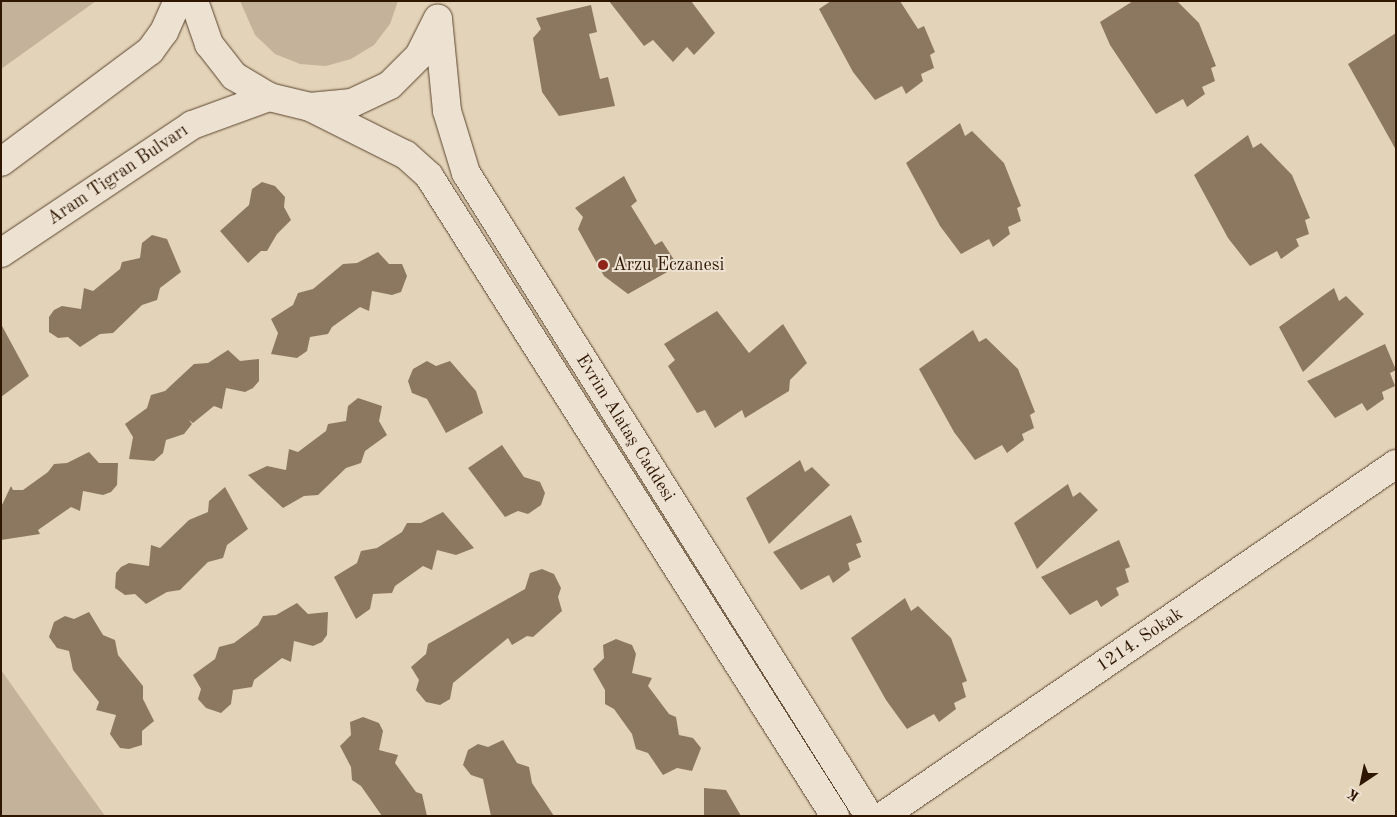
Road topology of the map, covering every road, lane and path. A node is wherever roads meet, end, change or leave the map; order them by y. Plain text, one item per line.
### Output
1 (178, 1) edge
2 (194, 1) edge
3 (439, 10) edge
4 (270, 98) junction
5 (310, 108) junction
6 (1, 162) edge
7 (1, 253) edge
8 (1396, 464) edge
9 (835, 816) edge
10 (869, 816) edge
11 (883, 816) edge

1 - 6 main road
2 - 4 main road
3 - 5 main road
3 - 10 main road, Evrim Alataş Caddesi
4 - 5 main road
4 - 7 main road, Aram Tigran Bulvarı
5 - 9 main road, Evrim Alataş Caddesi
8 - 11 main road, 1214. Sokak

